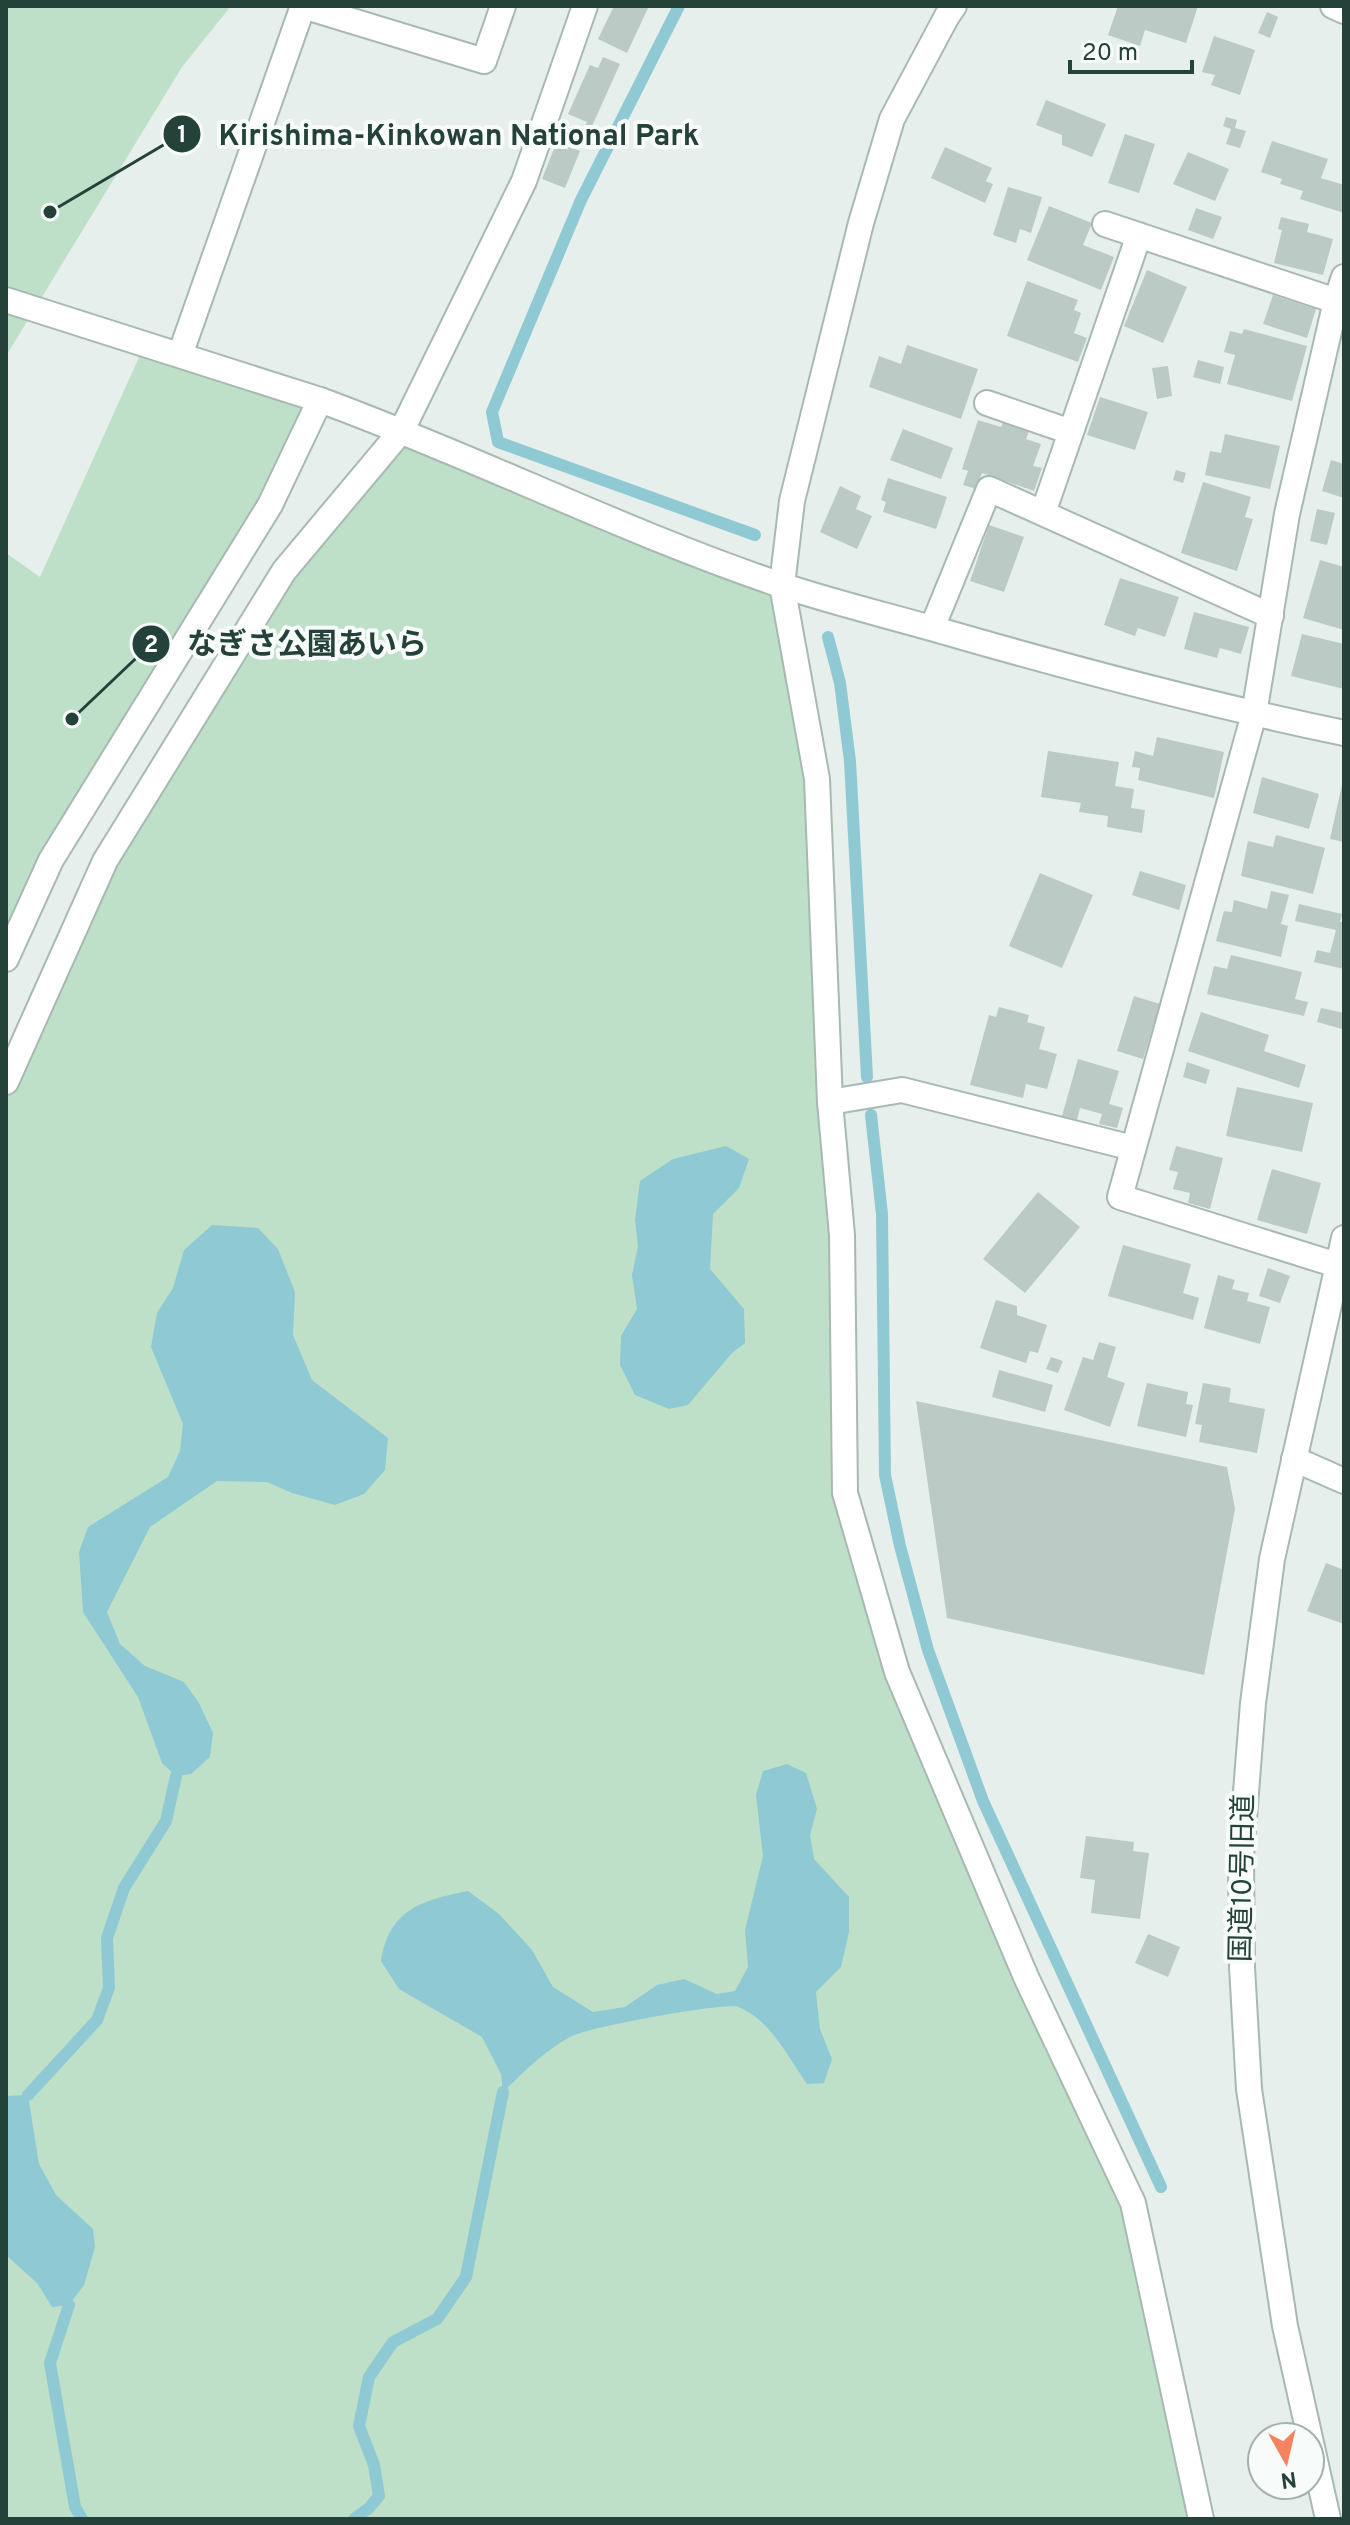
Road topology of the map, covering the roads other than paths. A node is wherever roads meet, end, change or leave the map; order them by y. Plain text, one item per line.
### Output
1 (303, 6) edge
2 (503, 6) edge
3 (585, 6) edge
4 (954, 6) edge
5 (1333, 6) edge
6 (1344, 11) edge
7 (1105, 224) dead end
8 (1139, 235) junction
9 (1344, 277) edge
10 (6, 300) edge
11 (1336, 301) junction
12 (180, 355) junction
13 (320, 400) junction
14 (987, 403) dead end
15 (402, 430) junction
16 (1071, 432) junction
17 (1043, 513) junction
18 (782, 585) junction
19 (1271, 616) junction
20 (932, 628) junction
21 (1254, 714) junction
22 (1344, 733) edge
23 (6, 959) edge
24 (6, 1082) edge
25 (830, 1102) junction
26 (1133, 1148) junction
27 (1344, 1238) edge
28 (1337, 1265) junction
29 (1294, 1459) junction
30 (1344, 1481) edge
31 (1201, 2519) edge
32 (1328, 2519) edge

1 - 2 street
1 - 12 street
3 - 15 street
4 - 18 street
5 - 6 street
7 - 8 street
8 - 11 street
8 - 16 street
9 - 11 street
10 - 12 street
11 - 19 street
12 - 13 street
13 - 15 street
13 - 23 street
14 - 16 street
15 - 18 street
15 - 24 street
16 - 17 street
17 - 19 street
17 - 20 street
18 - 20 street
18 - 25 street
19 - 21 street
20 - 21 street
21 - 22 street
21 - 26 street
25 - 26 street
25 - 31 street
26 - 28 street
27 - 28 street, 国道10号旧道
28 - 29 street, 国道10号旧道
29 - 30 street
29 - 32 street, 国道10号旧道

